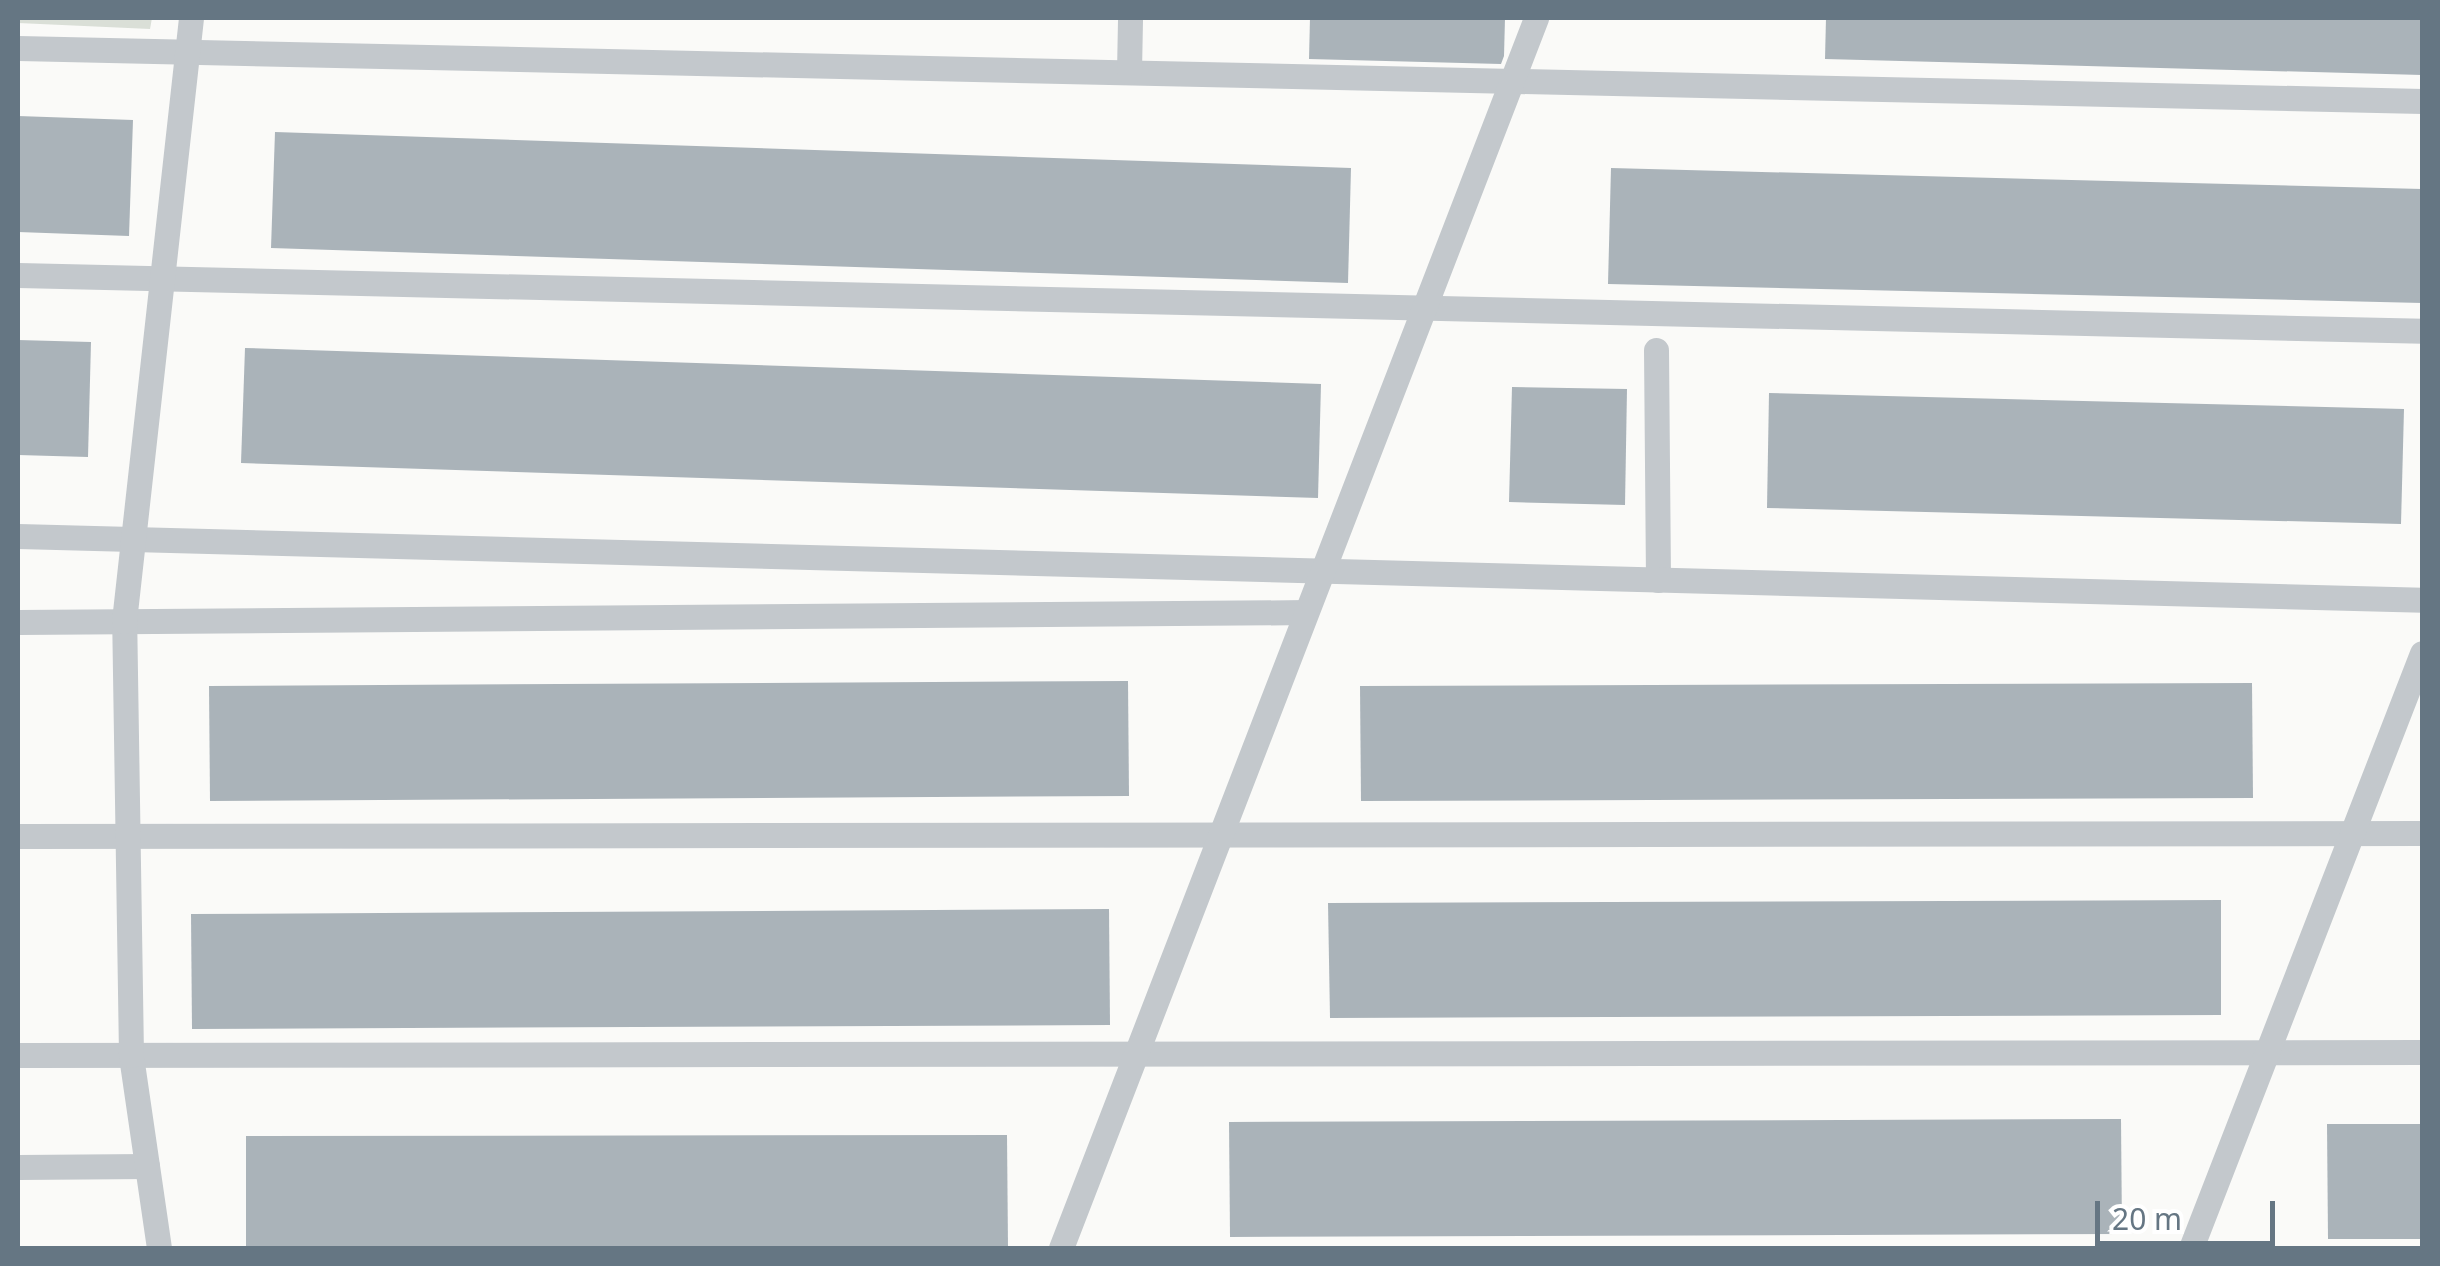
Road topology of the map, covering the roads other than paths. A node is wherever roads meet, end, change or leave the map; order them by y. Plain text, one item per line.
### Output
1 (191, 18) edge
2 (1130, 18) edge
3 (1536, 18) edge
4 (18, 48) edge
5 (187, 52) junction
6 (1129, 72) junction
7 (1512, 81) junction
8 (2422, 102) edge
9 (18, 275) edge
10 (162, 278) junction
11 (1424, 307) junction
12 (2422, 330) edge
13 (1656, 350) dead end
14 (18, 536) edge
15 (133, 539) junction
16 (1322, 571) junction
17 (1658, 580) junction
18 (2422, 600) edge
19 (1306, 612) junction
20 (124, 621) junction
21 (18, 622) edge
22 (2422, 653) edge
23 (2422, 833) edge
24 (2352, 834) junction
25 (1221, 835) junction
26 (18, 836) edge
27 (128, 836) junction
28 (2267, 1052) junction
29 (2422, 1052) edge
30 (1136, 1054) junction
31 (18, 1055) edge
32 (131, 1055) junction
33 (147, 1166) junction
34 (18, 1167) edge
35 (159, 1248) edge
36 (1060, 1248) edge
37 (2191, 1248) edge

1 - 5 lane
2 - 6 lane
3 - 7 lane
4 - 5 lane
5 - 6 lane
5 - 10 lane
6 - 7 lane
7 - 8 lane
7 - 11 lane
9 - 10 lane
10 - 11 lane
10 - 15 lane
11 - 12 lane
11 - 16 lane
13 - 17 lane
14 - 15 lane
15 - 16 lane
15 - 20 lane
16 - 17 lane
16 - 19 lane
17 - 18 lane
19 - 20 lane
19 - 25 lane
20 - 21 lane
20 - 27 lane
22 - 24 lane
23 - 24 lane
24 - 25 lane
24 - 28 lane
25 - 27 lane
25 - 30 lane
26 - 27 lane
27 - 32 lane
28 - 29 lane
28 - 30 lane
28 - 37 lane
30 - 32 lane
30 - 36 lane
31 - 32 lane
32 - 33 lane
33 - 34 lane
33 - 35 lane

